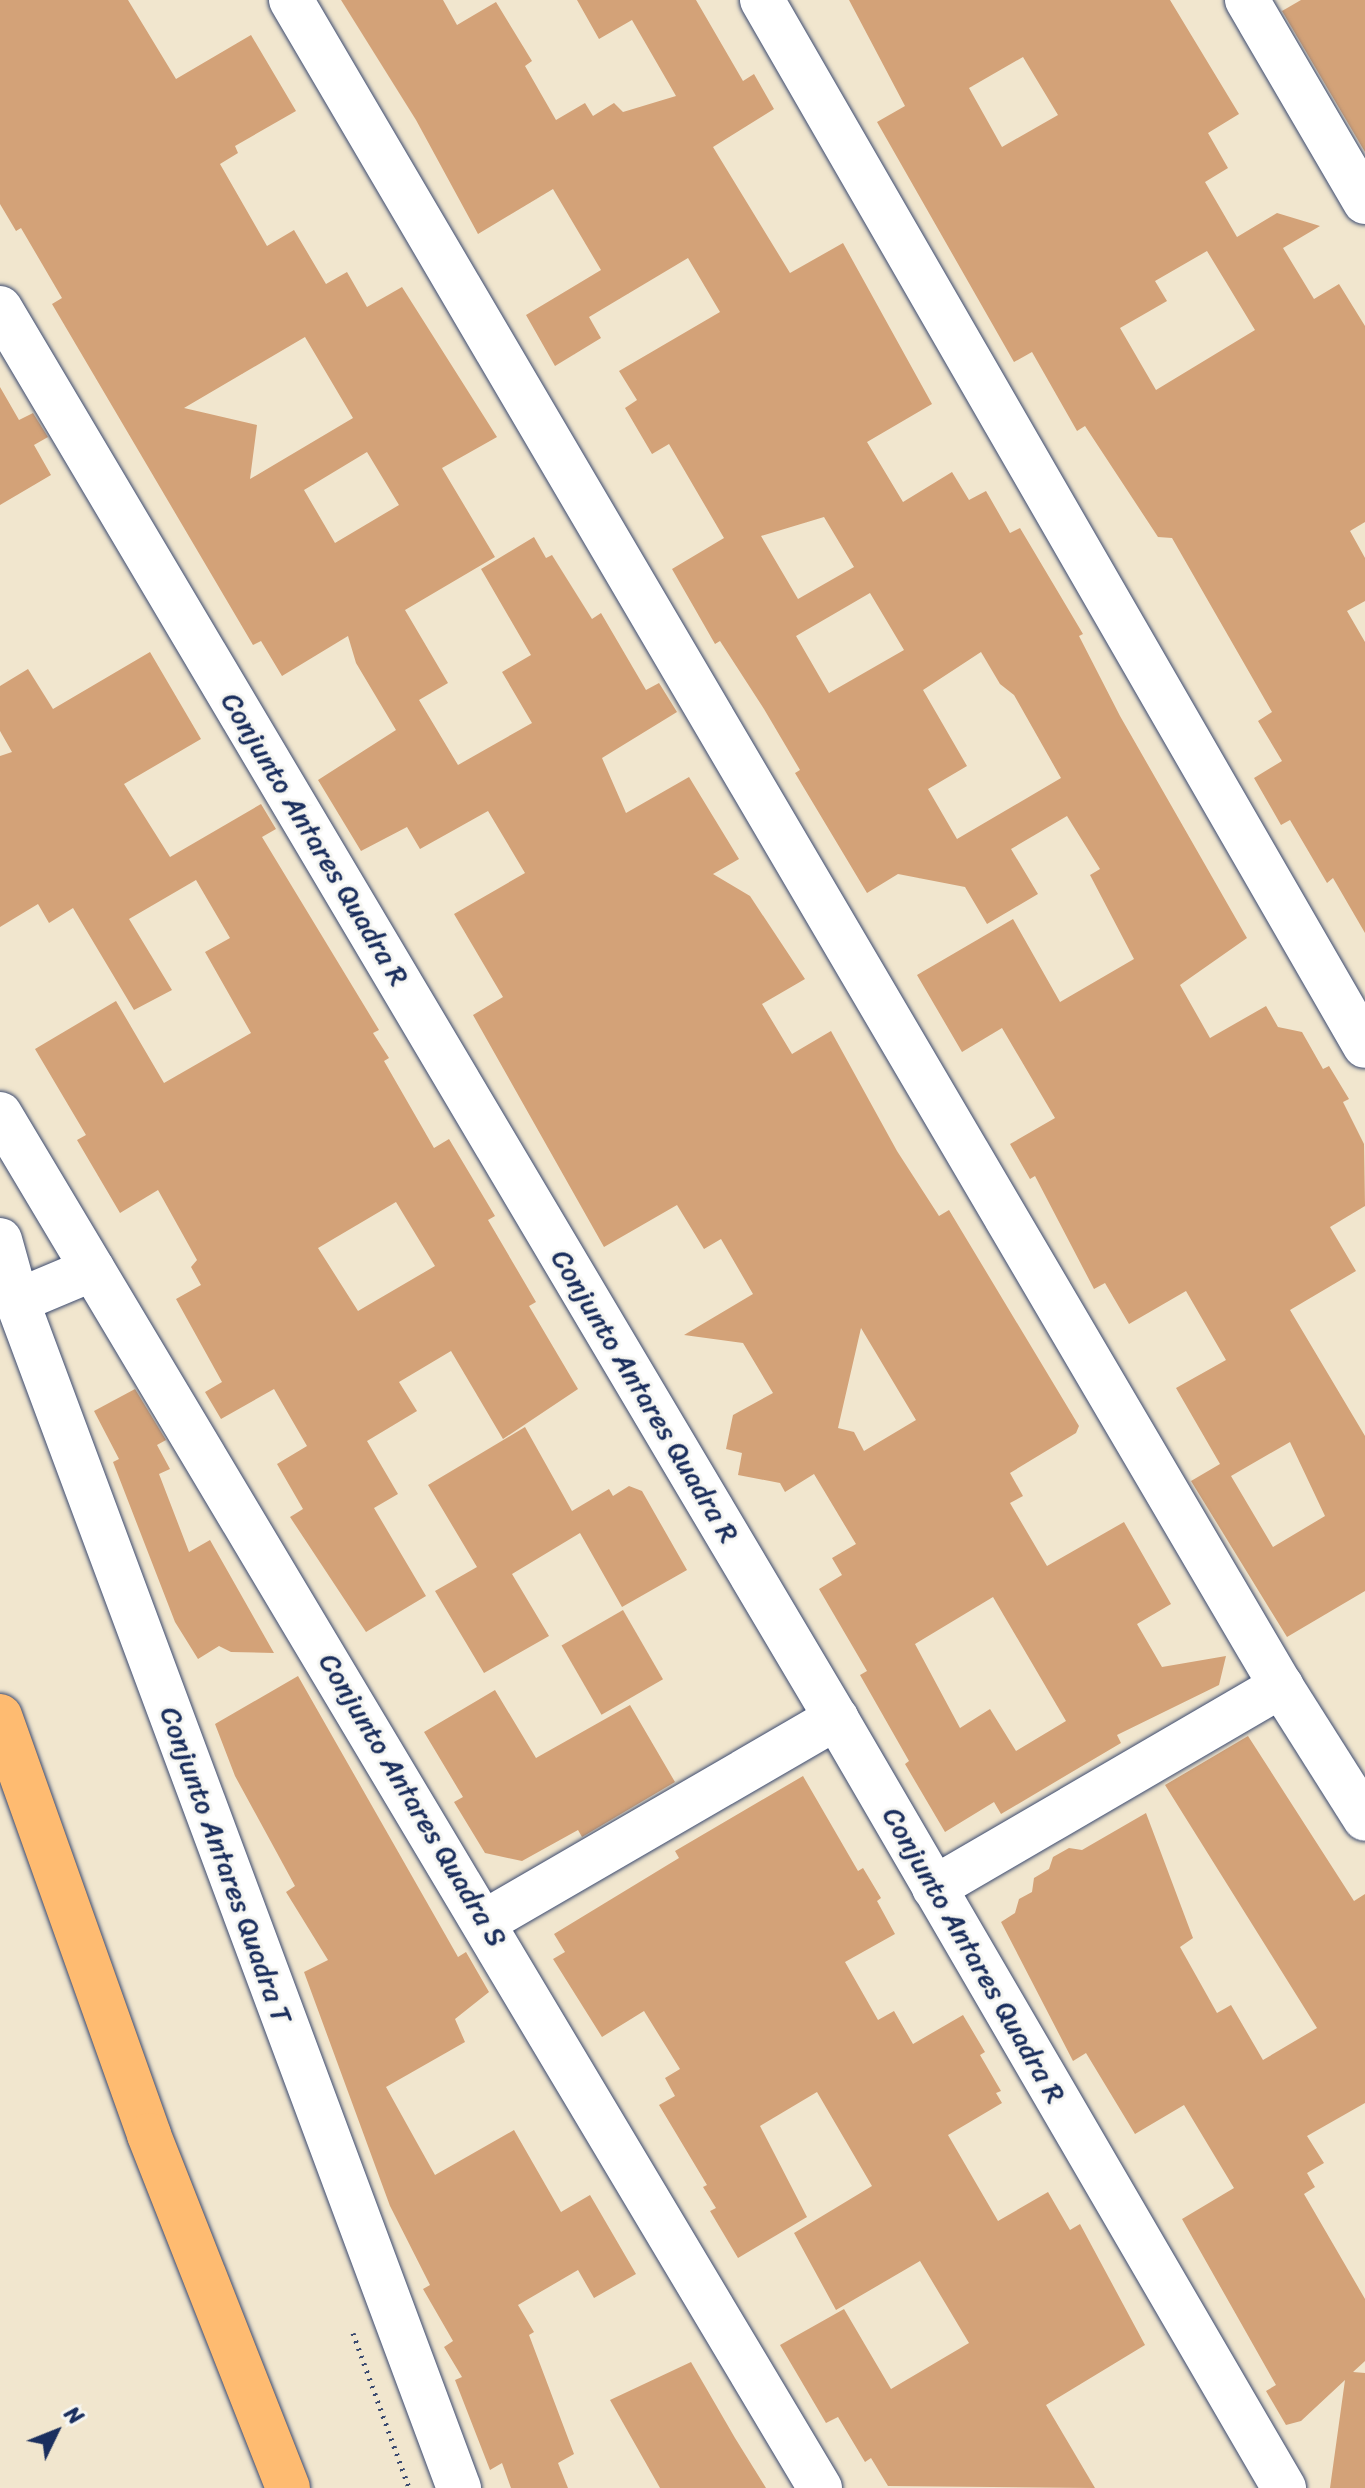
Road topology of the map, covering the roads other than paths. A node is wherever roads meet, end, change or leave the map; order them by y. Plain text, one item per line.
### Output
1 (291, 0) edge
2 (762, 0) edge
3 (1247, 0) edge
4 (1365, 202) edge
5 (0, 308) edge
6 (1365, 1046) edge
7 (0, 1114) edge
8 (0, 1240) edge
9 (93, 1269) junction
10 (17, 1301) junction
11 (1281, 1686) junction
12 (0, 1716) edge
13 (836, 1718) junction
14 (1365, 1819) edge
15 (934, 1888) junction
16 (486, 1921) junction
17 (288, 2488) edge
18 (459, 2488) edge
19 (820, 2488) edge
20 (1284, 2488) edge

1 - 11 street
2 - 6 street
3 - 4 street
5 - 13 street, Conjunto Antares Quadra R
7 - 9 street, Conjunto Antares Quadra S
8 - 10 street, Conjunto Antares Quadra T
9 - 10 street
9 - 16 street, Conjunto Antares Quadra S
10 - 18 street, Conjunto Antares Quadra T
11 - 14 street
11 - 15 street
12 - 17 main road
13 - 15 street, Conjunto Antares Quadra R
13 - 16 street
15 - 20 street, Conjunto Antares Quadra R
16 - 19 street, Conjunto Antares Quadra S

